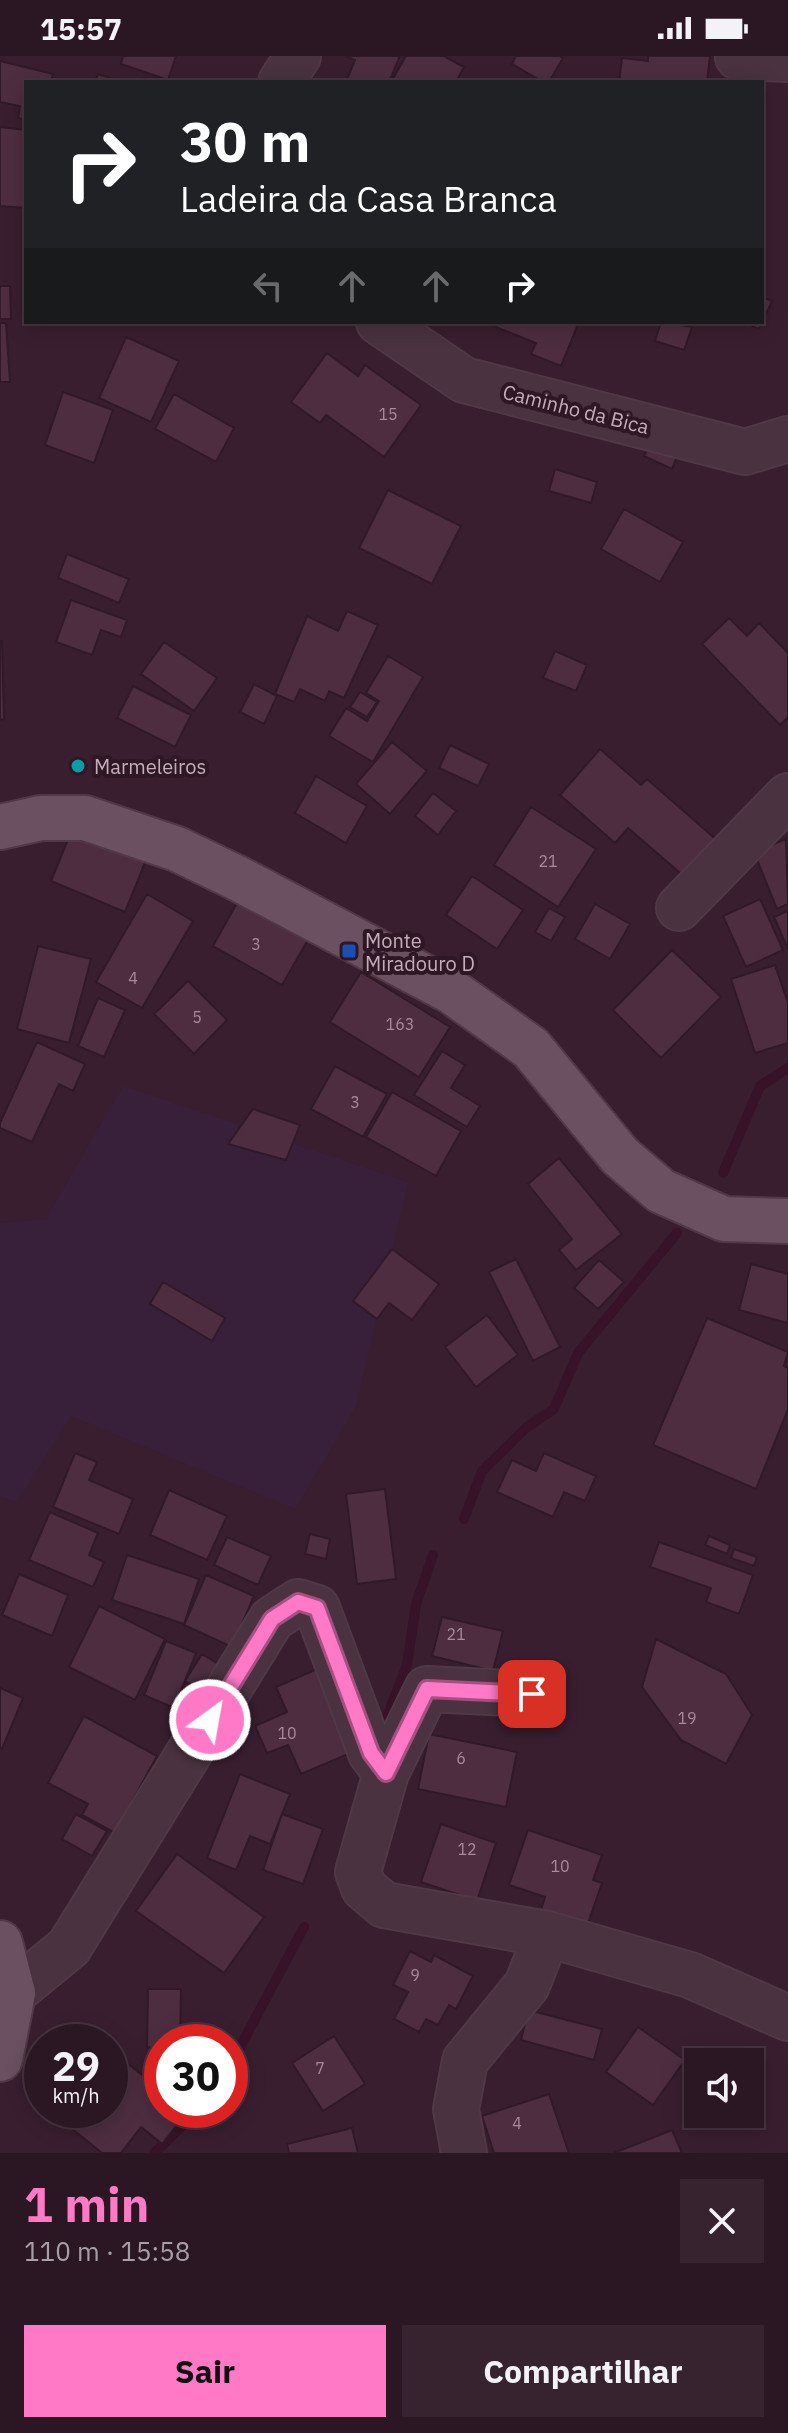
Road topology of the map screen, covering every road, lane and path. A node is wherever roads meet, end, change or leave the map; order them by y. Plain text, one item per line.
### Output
1 (298, 56) edge
2 (738, 57) edge
3 (788, 59) edge
4 (282, 80) edge
5 (382, 324) edge
6 (788, 439) edge
7 (788, 796) edge
8 (0, 827) edge
9 (679, 908) dead end
10 (788, 1221) edge
11 (532, 1694) dead end
12 (386, 1773) junction
13 (547, 1934) junction
14 (0, 1943) edge
15 (13, 1993) junction
16 (788, 2018) edge
17 (0, 2059) edge
18 (464, 2153) edge

1 - 4 street
2 - 3 street
5 - 6 street, Caminho da Bica
7 - 9 street
8 - 10 main road
11 - 12 street
12 - 13 street
12 - 15 street
13 - 16 street
13 - 18 street
14 - 15 main road
15 - 17 main road

